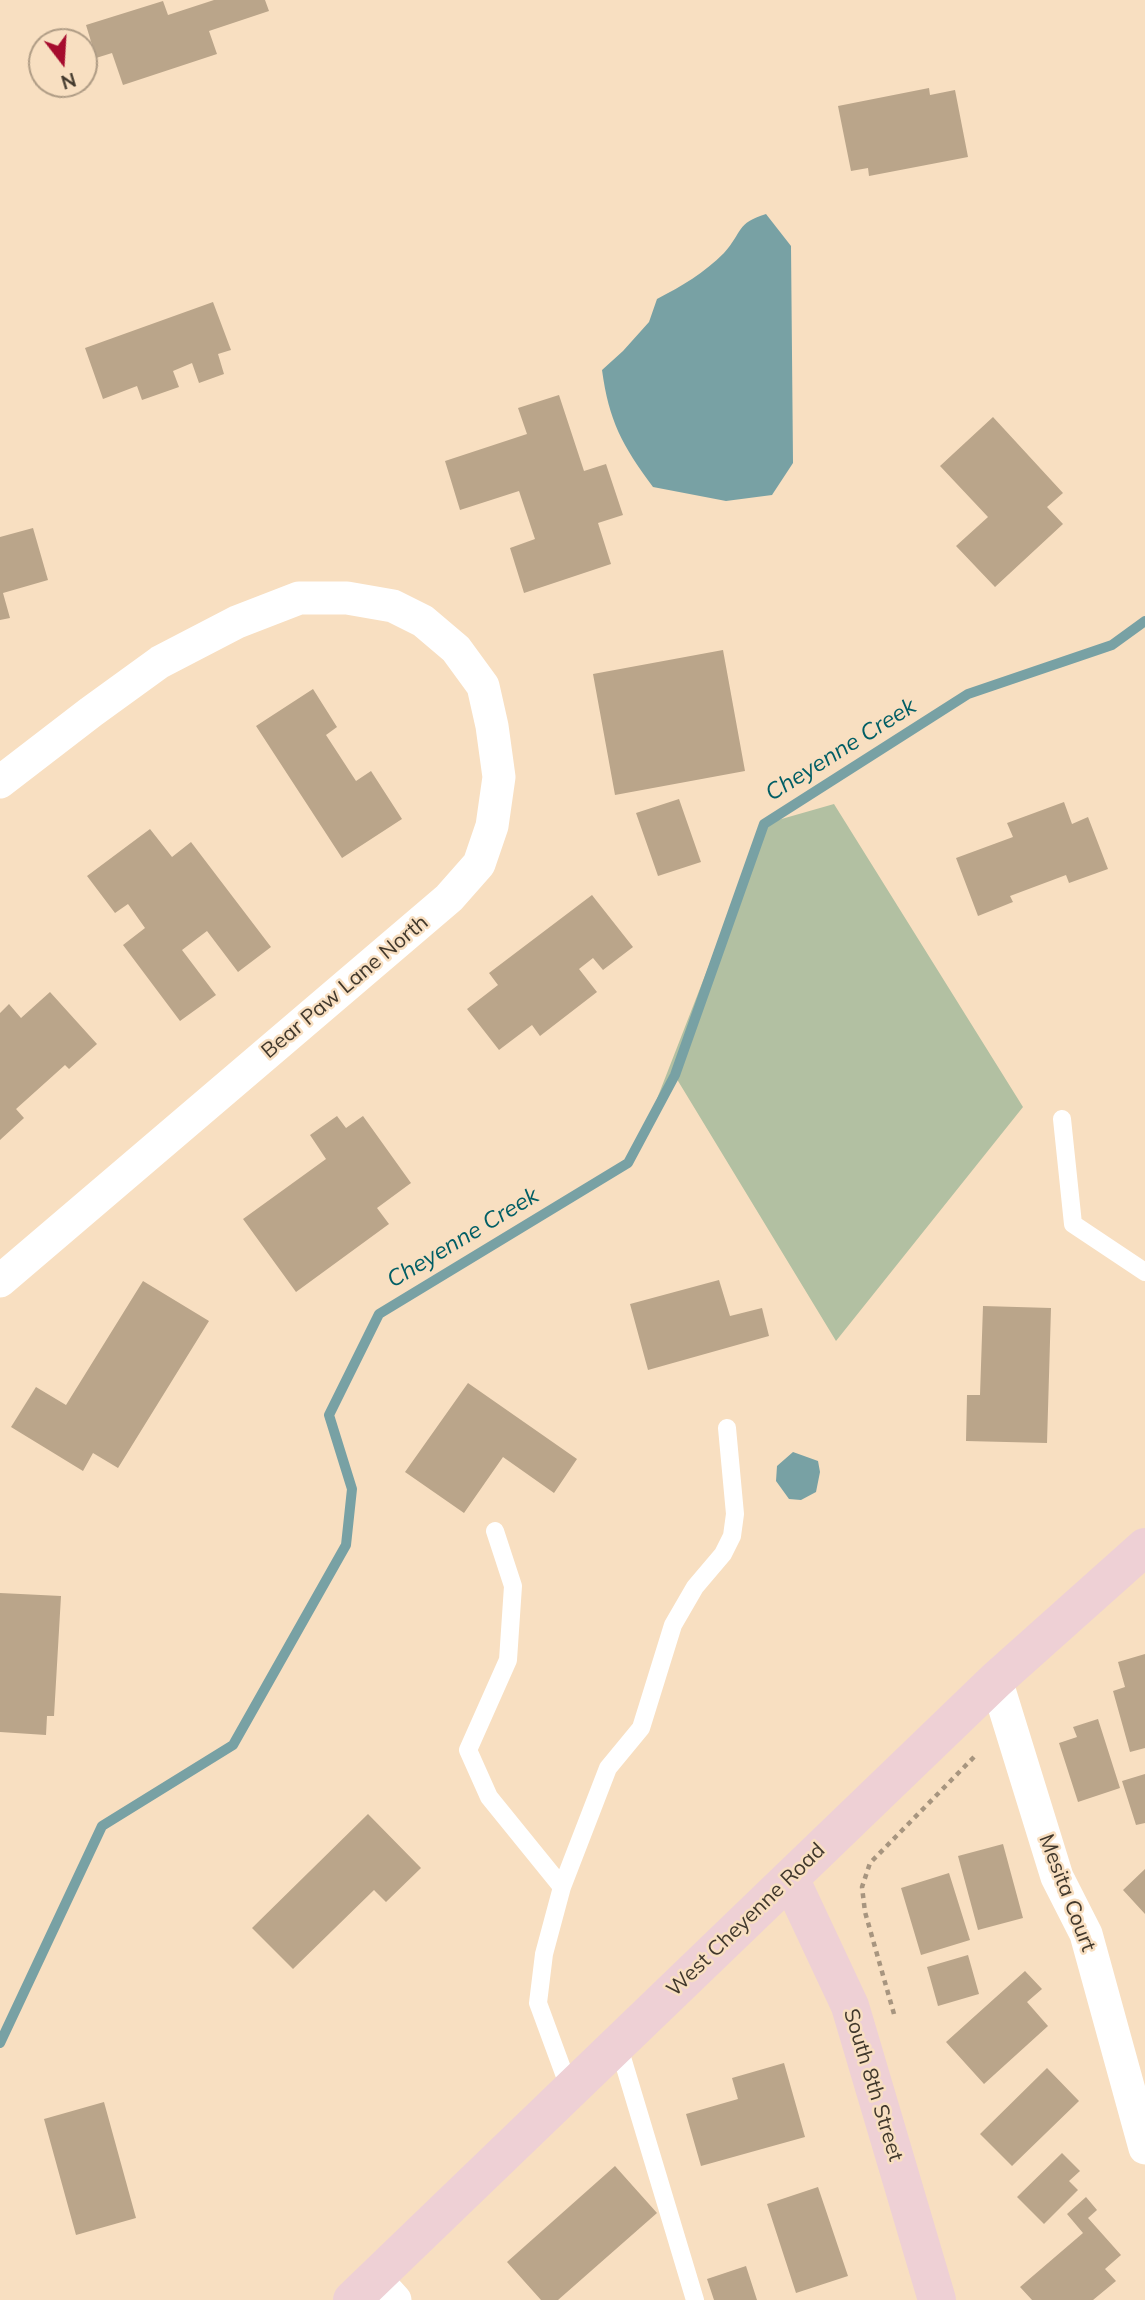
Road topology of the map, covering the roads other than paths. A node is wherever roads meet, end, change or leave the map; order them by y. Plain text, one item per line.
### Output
1 (0, 782) edge
2 (1062, 1119) dead end
3 (1145, 1272) edge
4 (0, 1280) edge
5 (727, 1428) dead end
6 (495, 1531) dead end
7 (1145, 1547) edge
8 (996, 1680) junction
9 (790, 1878) junction
10 (562, 1887) junction
11 (618, 2044) junction
12 (570, 2090) junction
13 (1145, 2148) edge
14 (374, 2293) edge
15 (695, 2300) edge
16 (937, 2300) edge

1 - 4 street, Bear Paw Lane North
2 - 3 lane
5 - 10 lane
6 - 10 lane
7 - 8 main road, West Cheyenne Road
8 - 9 main road, West Cheyenne Road
8 - 13 street, Mesita Court
9 - 11 main road, West Cheyenne Road
9 - 16 main road, South 8th Street
10 - 12 lane
11 - 12 main road, West Cheyenne Road
11 - 15 lane
12 - 14 main road, West Cheyenne Road

